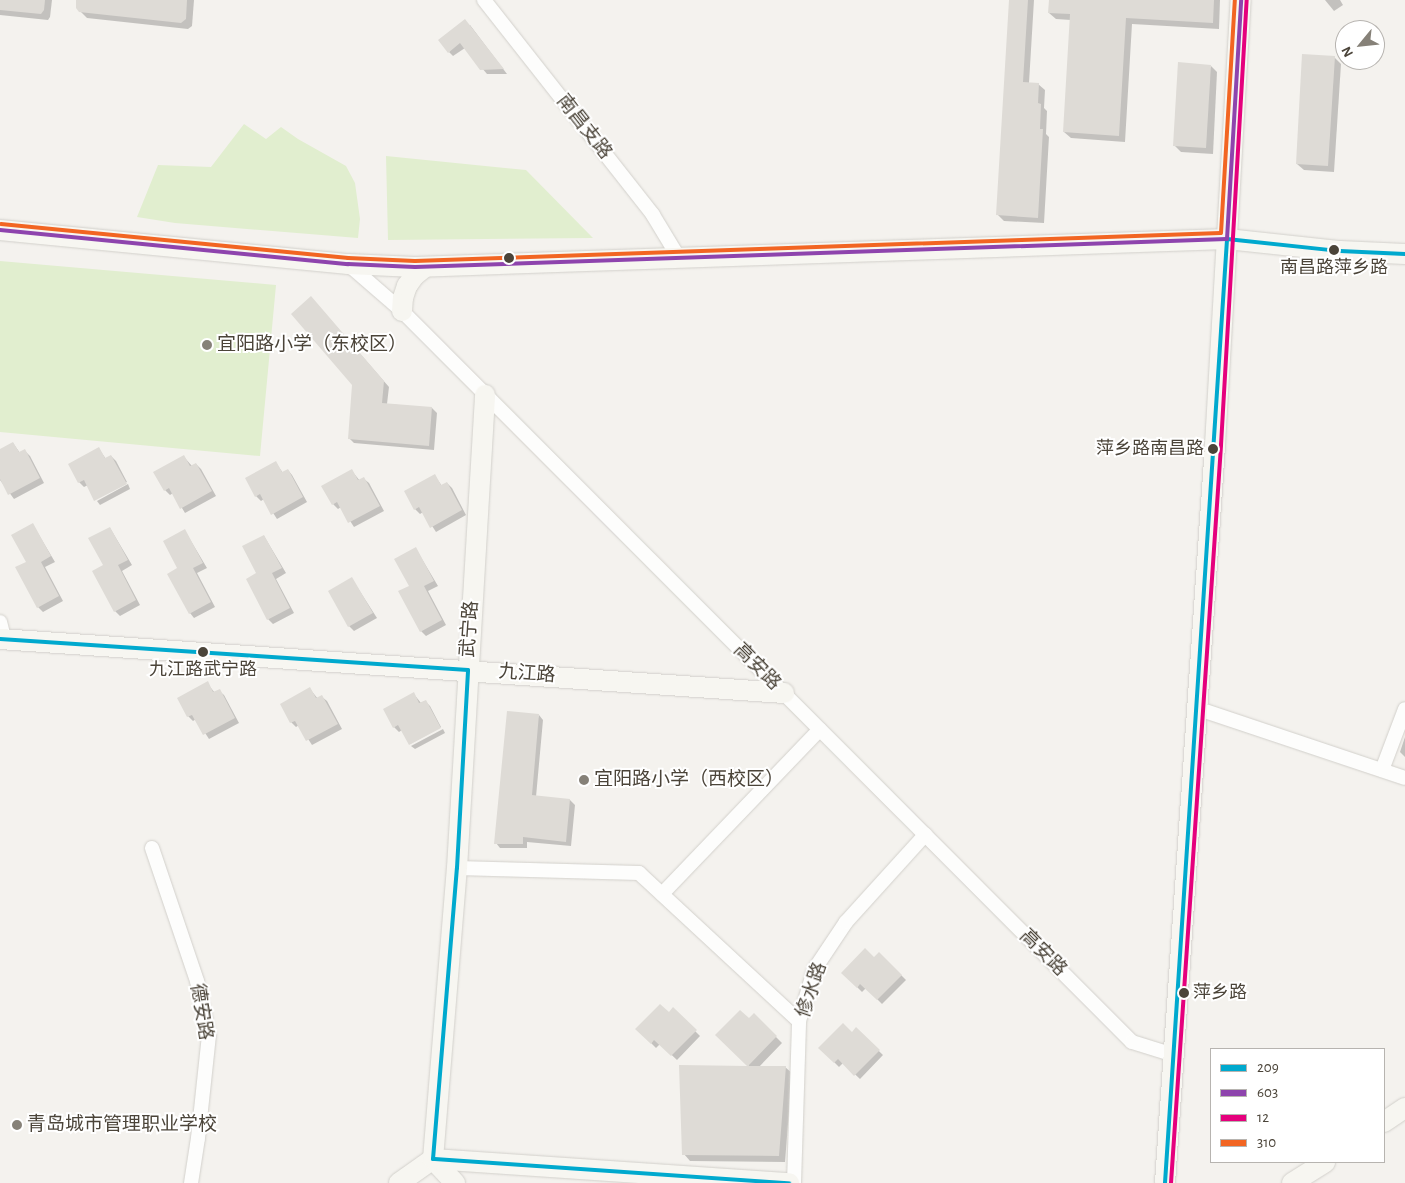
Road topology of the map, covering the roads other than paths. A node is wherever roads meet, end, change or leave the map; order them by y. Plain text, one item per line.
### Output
1 (484, 0) edge
2 (1241, 0) edge
3 (0, 230) edge
4 (1227, 239) junction
5 (1405, 254) edge
6 (678, 258) junction
7 (348, 264) junction
8 (425, 267) junction
9 (402, 312) junction
10 (485, 395) junction
11 (1, 633) edge
12 (468, 670) junction
13 (784, 693) junction
14 (1196, 708) junction
15 (1405, 709) edge
16 (820, 729) junction
17 (1382, 770) junction
18 (1405, 778) edge
19 (925, 835) junction
20 (152, 848) dead end
21 (457, 868) junction
22 (662, 894) junction
23 (799, 1021) junction
24 (1174, 1055) junction
25 (1405, 1108) edge
26 (1385, 1121) edge
27 (433, 1159) junction
28 (1322, 1163) edge
29 (712, 1181) edge
30 (191, 1183) edge
31 (399, 1183) edge
32 (455, 1183) edge
33 (789, 1183) edge
34 (794, 1183) edge
35 (1165, 1183) edge
36 (1292, 1183) edge

1 - 6 street, 南昌支路
2 - 4 main road
3 - 7 main road
4 - 5 main road
4 - 6 main road
4 - 14 main road
6 - 8 main road
7 - 8 main road
7 - 9 street, 高安路
8 - 9 main road
9 - 10 street, 高安路
10 - 12 main road, 武宁路
10 - 13 street, 高安路
11 - 12 main road, 九江路
12 - 13 main road, 九江路
12 - 21 main road, 武宁路
13 - 16 street, 高安路
14 - 17 street
14 - 24 main road
15 - 17 street
16 - 19 street, 高安路
16 - 22 street
17 - 18 street
19 - 23 street, 修水路
19 - 24 street, 高安路
20 - 30 street, 德安路
21 - 22 street
21 - 27 main road, 武宁路
22 - 23 street
23 - 34 street, 修水路
24 - 35 main road
25 - 26 main road
27 - 29 main road
27 - 31 main road
27 - 32 main road
28 - 36 main road
29 - 33 main road

